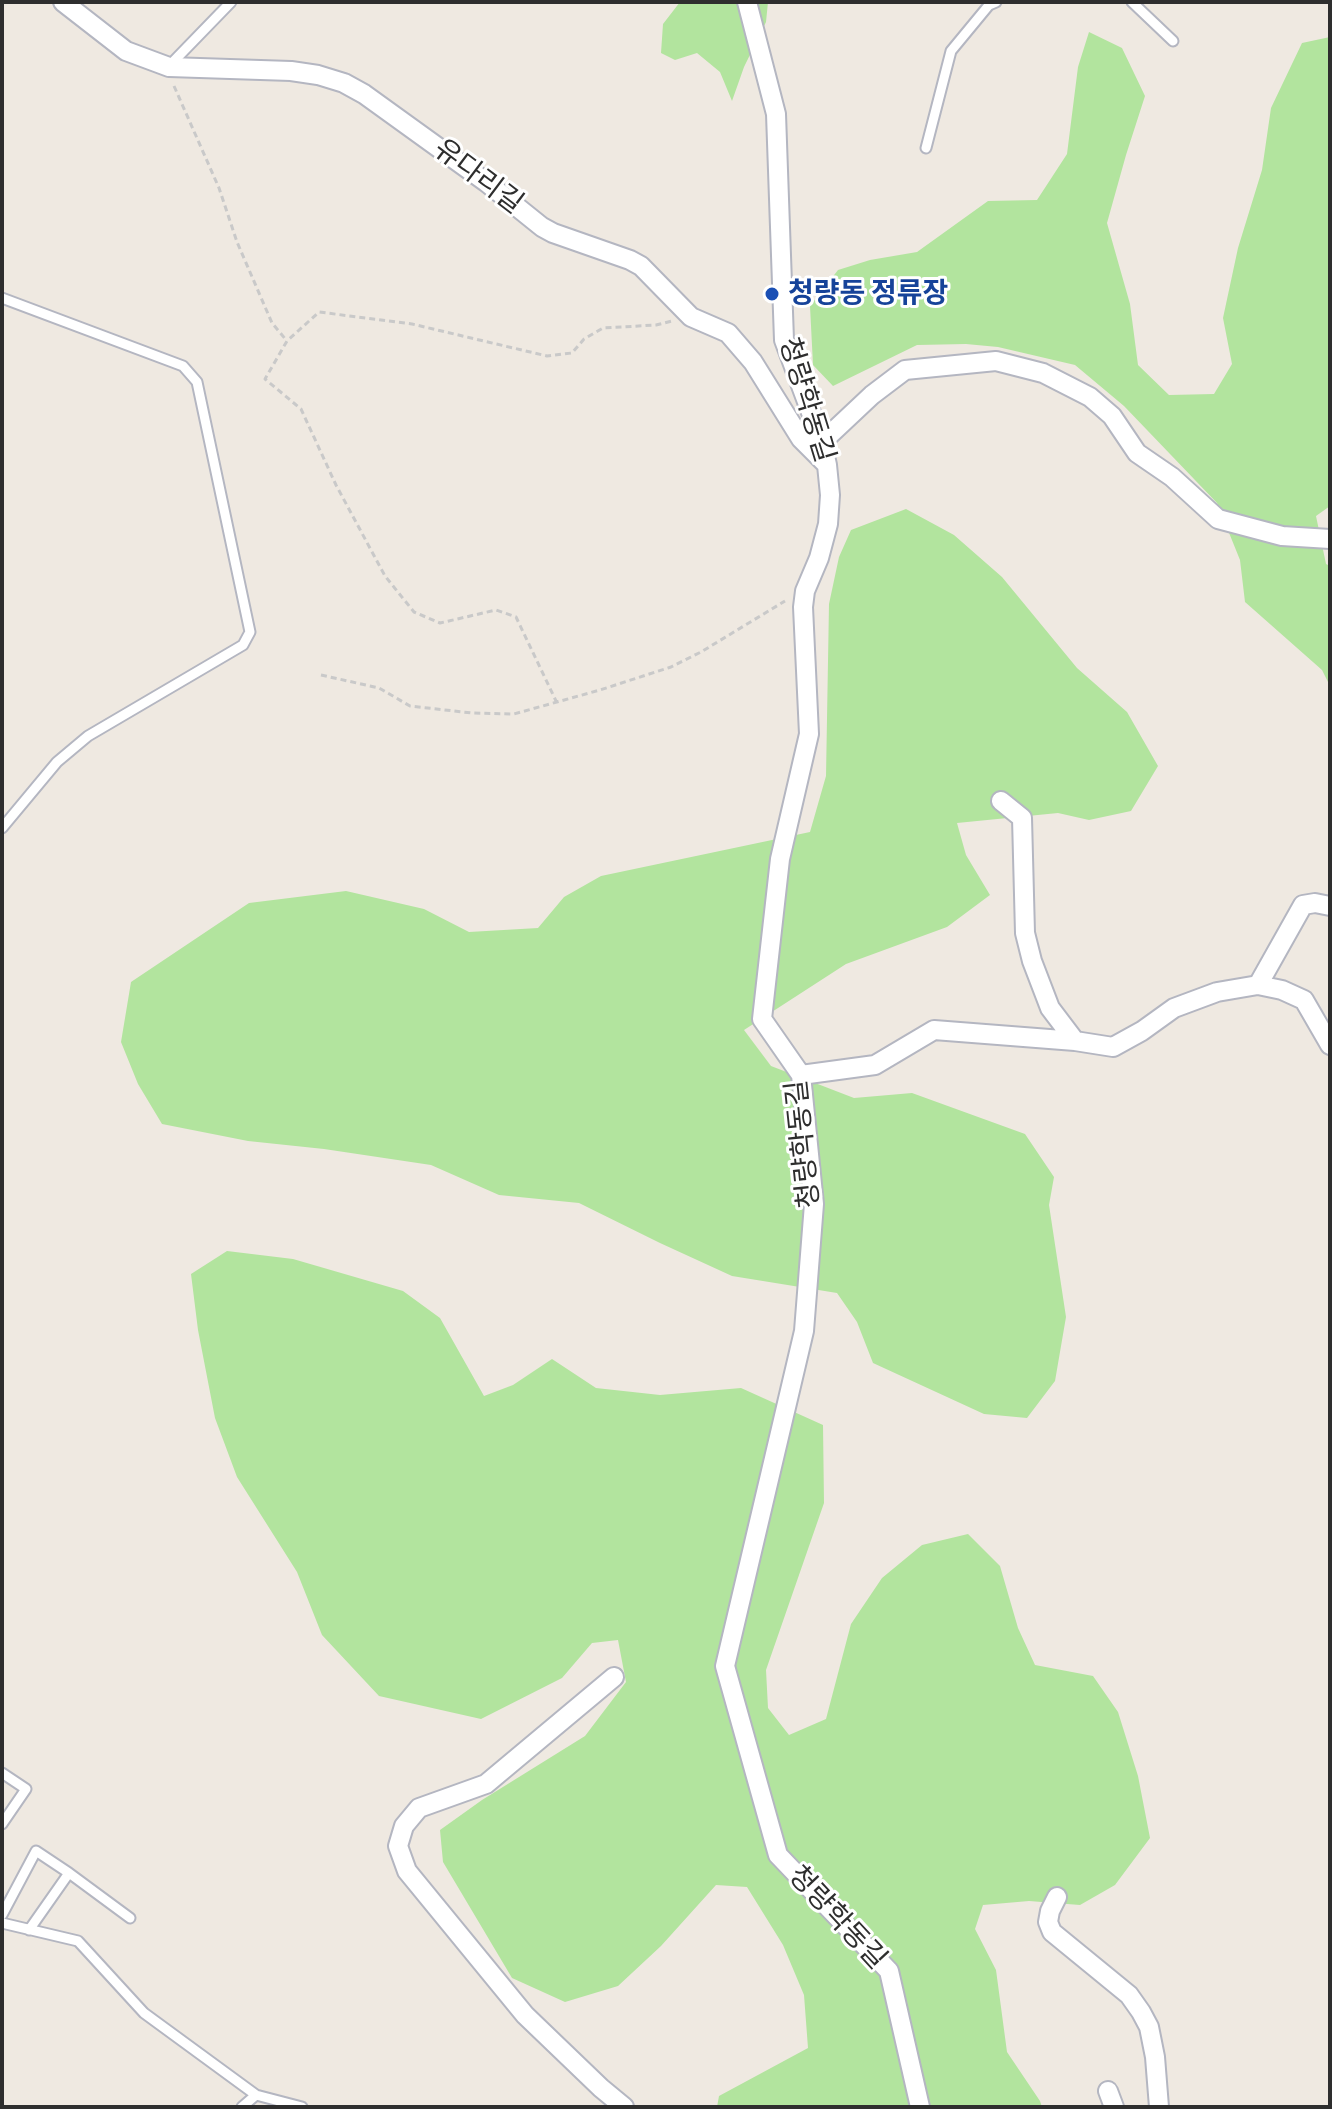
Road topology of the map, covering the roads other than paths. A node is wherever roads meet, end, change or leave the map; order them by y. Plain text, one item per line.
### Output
1 (63, 2) edge
2 (231, 2) edge
3 (747, 2) edge
4 (996, 2) edge
5 (1132, 2) edge
6 (1173, 41) dead end
7 (169, 67) junction
8 (926, 148) dead end
9 (2, 298) edge
10 (822, 442) junction
11 (827, 465) junction
12 (1330, 539) edge
13 (1001, 801) dead end
14 (2, 828) edge
15 (1330, 906) edge
16 (1258, 985) junction
17 (1075, 1041) junction
18 (1330, 1045) edge
19 (801, 1075) junction
20 (614, 1677) dead end
21 (2, 1773) edge
22 (2, 1824) edge
23 (69, 1873) junction
24 (1057, 1897) dead end
25 (2, 1915) edge
26 (130, 1918) dead end
27 (2, 1923) edge
28 (29, 1930) junction
29 (256, 2095) junction
30 (242, 2107) edge
31 (302, 2107) edge
32 (624, 2107) edge
33 (920, 2107) edge
34 (1159, 2107) edge

1 - 7 street, 유다리길
2 - 7 lane
3 - 10 street, 청량학동길
4 - 8 lane
5 - 6 lane
7 - 11 street, 유다리길
9 - 14 lane
10 - 11 street, 청량학동길
10 - 12 street
11 - 19 street, 청량학동길
13 - 17 street
15 - 16 street
16 - 17 street
16 - 18 street
17 - 19 street
19 - 33 street, 청량학동길
20 - 32 street
21 - 22 lane
23 - 25 lane
23 - 26 lane
23 - 28 lane
24 - 34 street
27 - 28 lane
28 - 29 lane
29 - 30 lane
29 - 31 lane

